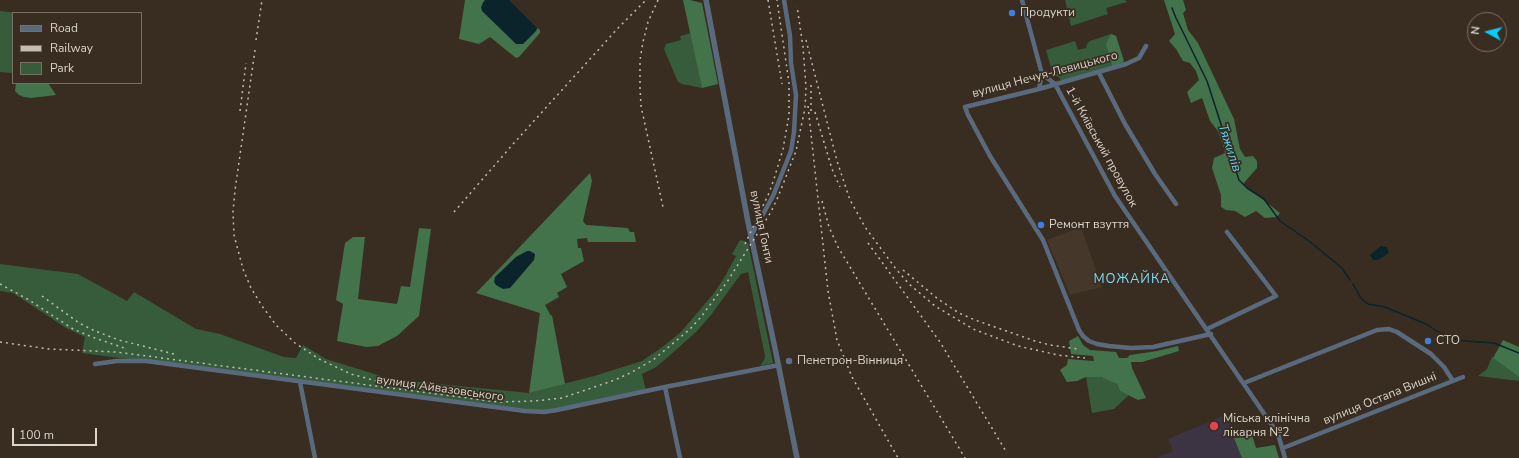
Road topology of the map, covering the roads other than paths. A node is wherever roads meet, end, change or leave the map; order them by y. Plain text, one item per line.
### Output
1 (706, 0) edge
2 (784, 0) edge
3 (1022, 0) edge
4 (1146, 46) dead end
5 (1099, 73) junction
6 (1042, 74) junction
7 (1054, 84) junction
8 (1039, 89) junction
9 (1176, 204) dead end
10 (1227, 232) dead end
11 (751, 236) junction
12 (1207, 329) junction
13 (1211, 334) junction
14 (95, 364) dead end
15 (779, 365) junction
16 (1463, 377) dead end
17 (1453, 381) junction
18 (300, 382) junction
19 (1244, 383) junction
20 (664, 387) junction
21 (1283, 448) junction
22 (315, 458) edge
23 (680, 458) edge
24 (797, 458) edge
25 (1285, 458) edge

1 - 11 street, вулиця Гонти
2 - 11 street
3 - 6 street
4 - 5 street, вулиця Нечуя-Левицького
5 - 7 street, вулиця Нечуя-Левицького
5 - 9 street
6 - 7 street, 1-й Київський провулок
6 - 8 street
7 - 8 street, вулиця Нечуя-Левицького
7 - 12 street, 1-й Київський провулок
8 - 13 street, вулиця Нечуя-Левицького
10 - 12 street
11 - 15 street, вулиця Гонти
12 - 13 street, 1-й Київський провулок
13 - 19 street, 1-й Київський провулок
14 - 18 street, вулиця Айвазовського
15 - 20 street, вулиця Айвазовського
15 - 24 street, вулиця Гонти
16 - 17 street, вулиця Остапа Вишні
17 - 19 street
17 - 21 street, вулиця Остапа Вишні
18 - 20 street, вулиця Айвазовського
18 - 22 street
19 - 21 street, 1-й Київський провулок
20 - 23 street
21 - 25 street, 1-й Київський провулок

